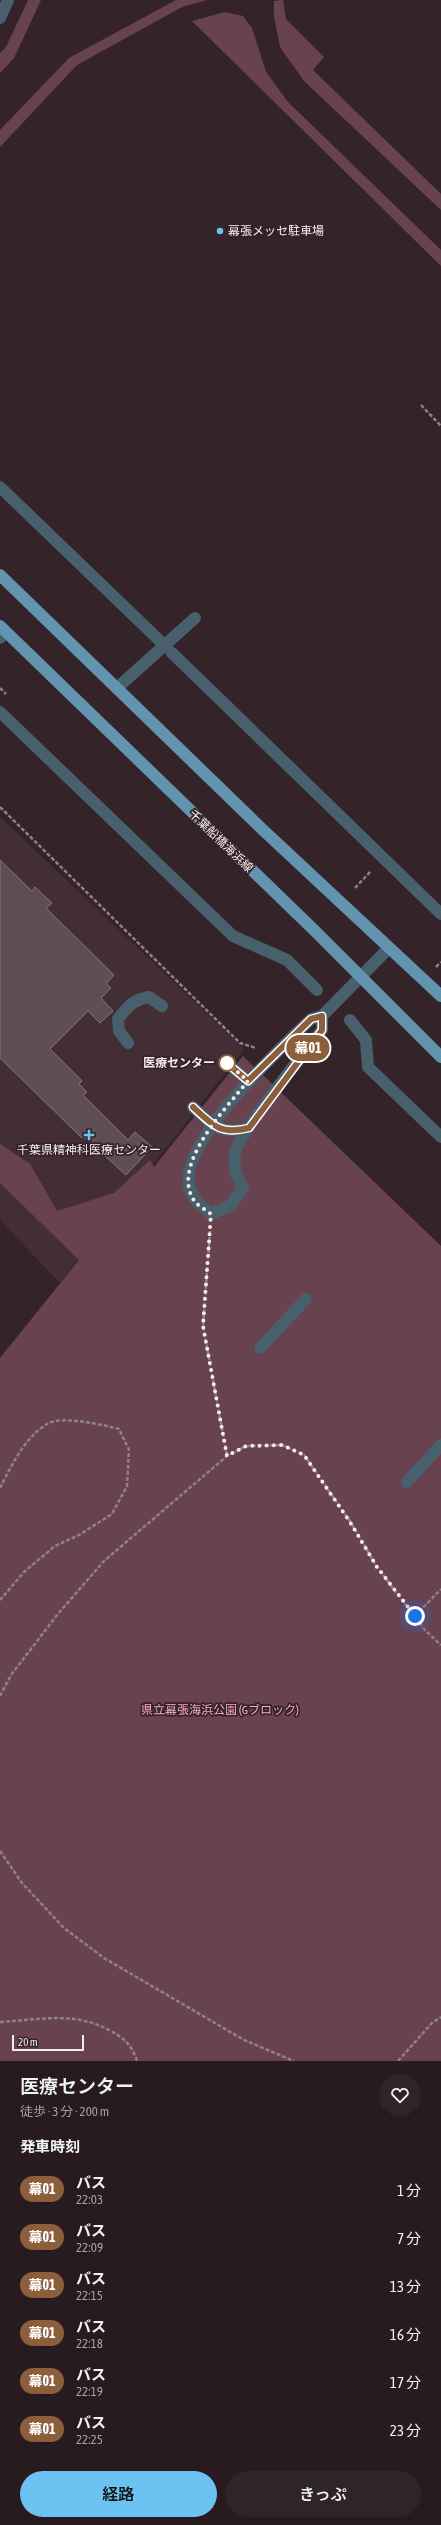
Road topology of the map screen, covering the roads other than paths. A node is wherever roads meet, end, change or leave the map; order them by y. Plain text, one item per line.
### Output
1 (8, 0) edge
2 (0, 18) edge
3 (0, 487) edge
4 (0, 575) edge
5 (195, 618) dead end
6 (2, 632) edge
7 (159, 640) dead end
8 (171, 652) dead end
9 (117, 688) junction
10 (0, 712) edge
11 (441, 914) edge
12 (389, 948) junction
13 (361, 976) junction
14 (317, 990) dead end
15 (441, 996) edge
16 (162, 1006) dead end
17 (322, 1016) junction
18 (350, 1020) dead end
19 (128, 1043) dead end
20 (441, 1057) edge
21 (227, 1063) dead end
22 (248, 1081) junction
23 (193, 1107) dead end
24 (212, 1125) junction
25 (249, 1128) junction
26 (441, 1137) edge
27 (306, 1299) dead end
28 (260, 1348) dead end
29 (441, 1445) edge
30 (407, 1482) dead end

1 - 2 street
3 - 7 street
4 - 9 main road
5 - 9 street
6 - 13 main road, 千葉船橋海浜線
8 - 11 street
9 - 12 main road
10 - 14 street
12 - 13 street
12 - 15 main road
13 - 17 street
13 - 20 main road, 千葉船橋海浜線
16 - 19 street
17 - 22 street
17 - 25 street
18 - 26 street
21 - 22 street
22 - 24 street
23 - 24 street
24 - 25 street
24 - 25 street
27 - 28 street
29 - 30 street

